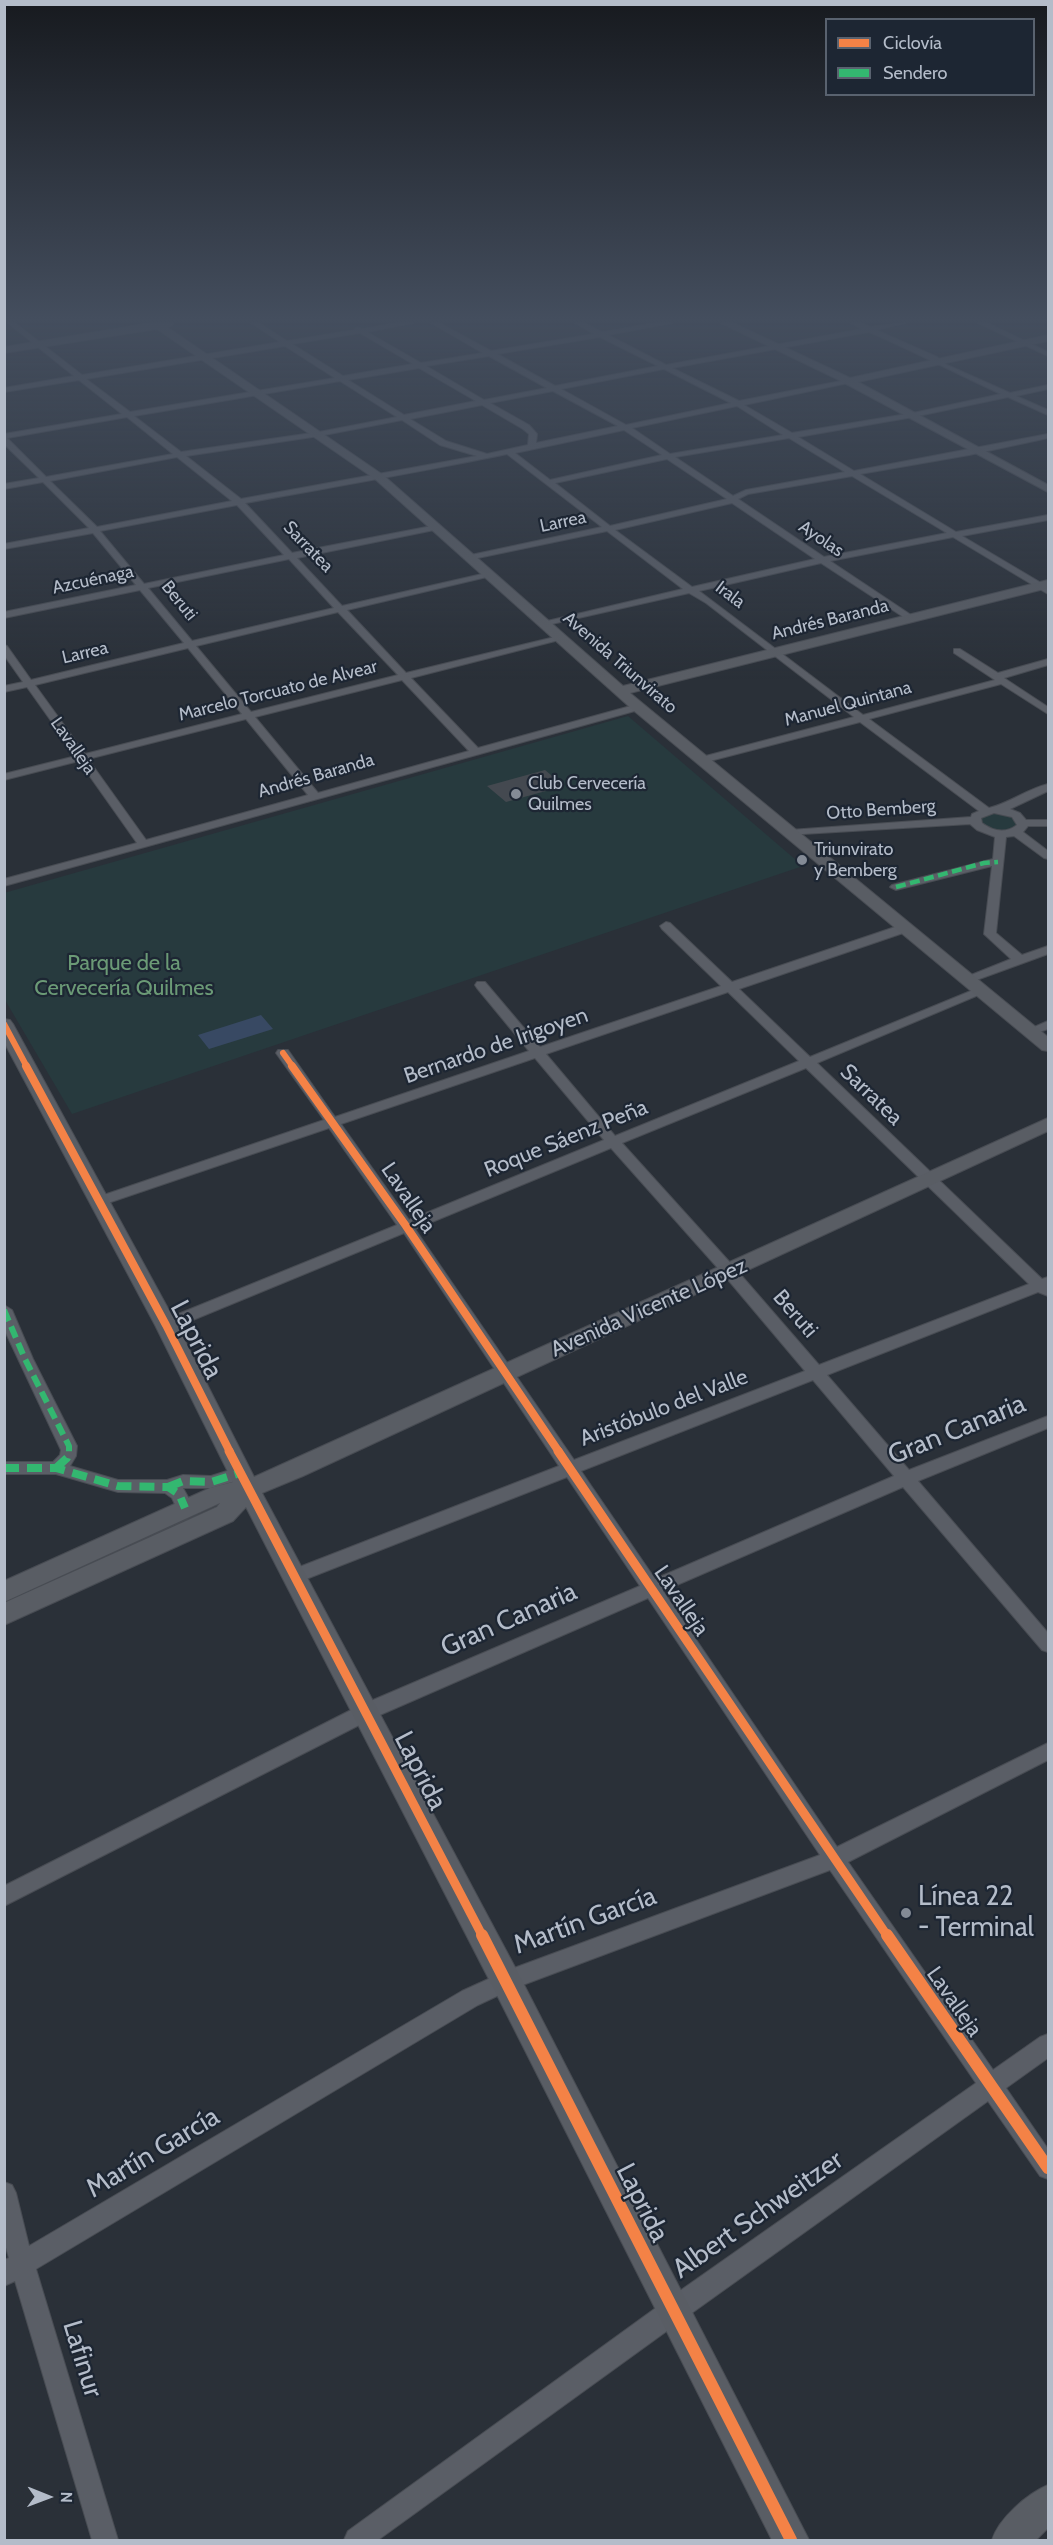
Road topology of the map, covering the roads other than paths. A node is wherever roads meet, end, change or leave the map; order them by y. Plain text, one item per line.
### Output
1 (8, 442) edge
2 (161, 442) edge
3 (267, 442) edge
4 (330, 442) edge
5 (442, 442) edge
6 (533, 442) edge
7 (556, 442) edge
8 (647, 442) edge
9 (757, 442) edge
10 (802, 442) edge
11 (962, 442) edge
12 (1021, 442) edge
13 (532, 447) junction
14 (979, 451) junction
15 (509, 452) junction
16 (178, 455) junction
17 (487, 456) junction
18 (669, 456) junction
19 (855, 473) junction
20 (379, 477) junction
21 (46, 479) junction
22 (550, 482) junction
23 (4, 487) edge
24 (1048, 489) edge
25 (733, 499) junction
26 (239, 501) junction
27 (1048, 517) edge
28 (435, 527) junction
29 (608, 529) junction
30 (95, 530) junction
31 (954, 533) junction
32 (4, 547) edge
33 (291, 556) junction
34 (471, 558) junction
35 (822, 559) junction
36 (488, 574) junction
37 (142, 586) junction
38 (1046, 587) edge
39 (691, 589) junction
40 (342, 609) junction
41 (4, 615) edge
42 (911, 619) junction
43 (546, 624) junction
44 (560, 637) junction
45 (190, 645) junction
46 (4, 648) edge
47 (957, 651) dead end
48 (773, 652) junction
49 (1048, 662) edge
50 (405, 676) junction
51 (999, 679) junction
52 (28, 683) junction
53 (4, 689) edge
54 (621, 691) junction
55 (638, 707) junction
56 (1048, 711) edge
57 (246, 716) junction
58 (862, 717) junction
59 (475, 751) junction
60 (80, 758) junction
61 (702, 760) junction
62 (4, 777) edge
63 (1048, 787) edge
64 (314, 795) junction
65 (1001, 810) junction
66 (986, 811) junction
67 (975, 820) junction
68 (1048, 823) edge
69 (1020, 828) junction
70 (790, 833) junction
71 (1001, 834) junction
72 (143, 843) junction
73 (1048, 856) edge
74 (998, 862) junction
75 (4, 883) edge
76 (896, 887) dead end
77 (666, 926) dead end
78 (905, 927) junction
79 (1048, 950) edge
80 (1020, 960) junction
81 (967, 979) junction
82 (482, 985) dead end
83 (729, 988) junction
84 (982, 991) junction
85 (4, 1024) edge
86 (1048, 1025) edge
87 (1031, 1031) junction
88 (1048, 1047) edge
89 (283, 1053) dead end
90 (538, 1053) junction
91 (808, 1063) junction
92 (334, 1123) junction
93 (1048, 1124) edge
94 (614, 1143) junction
95 (928, 1180) junction
96 (100, 1201) junction
97 (406, 1226) junction
98 (729, 1271) junction
99 (1046, 1287) edge
100 (4, 1310) edge
101 (166, 1325) junction
102 (815, 1372) junction
103 (504, 1373) junction
104 (1048, 1422) edge
105 (4, 1468) edge
106 (56, 1468) junction
107 (569, 1469) junction
108 (907, 1479) junction
109 (244, 1481) junction
110 (168, 1487) junction
111 (185, 1508) junction
112 (295, 1576) junction
113 (651, 1588) junction
114 (4, 1592) edge
115 (4, 1615) edge
116 (1048, 1645) edge
117 (366, 1712) junction
118 (1048, 1751) edge
119 (834, 1859) junction
120 (4, 1897) edge
121 (506, 1981) junction
122 (1048, 2045) edge
123 (991, 2087) junction
124 (1048, 2168) edge
125 (4, 2193) edge
126 (13, 2269) edge
127 (673, 2312) junction
128 (1048, 2503) edge
129 (105, 2541) edge
130 (357, 2541) edge
131 (791, 2541) edge
132 (1011, 2541) edge

1 - 21 street, Beruti
2 - 16 street, Sarratea
3 - 16 street
4 - 20 street, Avenida Triunvirato
5 - 17 street
6 - 13 street
7 - 13 street
8 - 18 street, Ayolas
9 - 18 street
10 - 19 street
11 - 14 street
12 - 14 street, Larrea
13 - 15 street
14 - 19 street, Larrea
14 - 24 street
15 - 17 street
15 - 22 street, Irala
16 - 21 street
16 - 26 street, Sarratea
17 - 20 street
18 - 22 street
18 - 25 street, Ayolas
19 - 25 street, Larrea
19 - 31 street
20 - 26 street
20 - 28 street, Avenida Triunvirato
21 - 23 street
21 - 30 street, Beruti
22 - 29 street, Irala
25 - 29 street, Larrea
25 - 35 street, Ayolas
26 - 30 street
26 - 33 street, Sarratea
27 - 31 street
28 - 33 street, Azcuénaga
28 - 34 street, Avenida Triunvirato
29 - 34 street, Larrea
29 - 39 street, Irala
30 - 32 street
30 - 37 street, Beruti
31 - 35 street
31 - 38 street
33 - 37 street, Azcuénaga
33 - 40 street, Sarratea
34 - 36 street, Avenida Triunvirato
35 - 39 street
35 - 42 street, Ayolas
36 - 40 street, Larrea
36 - 43 street, Avenida Triunvirato
37 - 41 street, Azcuénaga
37 - 45 street, Beruti
38 - 42 street, Andrés Baranda
39 - 43 street
39 - 48 street, Irala
40 - 45 street, Larrea
40 - 50 street, Sarratea
42 - 48 street, Andrés Baranda
43 - 44 street, Avenida Triunvirato
44 - 50 street, Marcelo Torcuato de Alvear
44 - 54 street, Avenida Triunvirato
45 - 52 street, Larrea
45 - 57 street, Beruti
46 - 52 street, Lavalleja
47 - 51 street
48 - 54 street, Andrés Baranda
48 - 58 street, Irala
49 - 51 street, Manuel Quintana
50 - 57 street, Marcelo Torcuato de Alvear
50 - 59 street, Sarratea
51 - 56 street
51 - 58 street, Manuel Quintana
52 - 53 street, Larrea
52 - 60 street, Lavalleja
54 - 55 street, Avenida Triunvirato
55 - 59 street, Andrés Baranda
55 - 61 street, Avenida Triunvirato
57 - 60 street, Marcelo Torcuato de Alvear
57 - 64 street, Beruti
58 - 61 street, Manuel Quintana
58 - 66 street, Irala
59 - 64 street, Andrés Baranda
60 - 62 street, Marcelo Torcuato de Alvear
60 - 72 street, Lavalleja
61 - 70 street, Avenida Triunvirato
63 - 65 street
64 - 72 street, Andrés Baranda
65 - 66 street
65 - 69 street
66 - 67 street
67 - 70 street, Otto Bemberg
67 - 71 street
68 - 69 street
69 - 71 street
69 - 73 street
70 - 78 street, Avenida Triunvirato
71 - 74 street
72 - 75 street, Andrés Baranda
74 - 76 street
74 - 80 street
77 - 83 street, Sarratea
78 - 81 street, Avenida Triunvirato
78 - 83 street, Bernardo de Irigoyen
79 - 80 street
80 - 81 street
81 - 84 street, Avenida Triunvirato
82 - 90 street, Beruti
83 - 90 street, Bernardo de Irigoyen
83 - 91 street, Sarratea
84 - 87 street, Avenida Triunvirato
84 - 91 street, Roque Sáenz Peña
85 - 96 street, Laprida
86 - 87 street
87 - 88 street, Avenida Triunvirato
89 - 92 street, Lavalleja
90 - 92 street, Bernardo de Irigoyen
90 - 94 street, Beruti
91 - 94 street, Roque Sáenz Peña
91 - 95 street, Sarratea
92 - 96 street, Bernardo de Irigoyen
92 - 97 street, Lavalleja
93 - 95 street, Avenida Vicente López
94 - 97 street, Roque Sáenz Peña
94 - 98 street, Beruti
95 - 98 street, Avenida Vicente López
95 - 99 street, Sarratea
96 - 101 street, Laprida
97 - 101 street, Roque Sáenz Peña
97 - 103 street, Lavalleja
98 - 102 street, Beruti
98 - 103 street, Avenida Vicente López
99 - 102 street, Aristóbulo del Valle
100 - 106 street
101 - 109 street, Laprida
102 - 107 street, Aristóbulo del Valle
102 - 108 street, Beruti
103 - 107 street, Lavalleja
103 - 109 street, Avenida Vicente López
104 - 108 street, Gran Canaria
105 - 106 street
106 - 110 street
107 - 112 street, Aristóbulo del Valle
107 - 113 street, Lavalleja
108 - 113 street, Gran Canaria
108 - 116 street, Beruti
109 - 110 street
109 - 111 street
109 - 112 street, Laprida
109 - 115 street
110 - 111 street
111 - 114 street
112 - 117 street, Laprida
113 - 117 street, Gran Canaria
113 - 119 street, Lavalleja
117 - 120 street, Gran Canaria
117 - 121 street, Laprida
118 - 119 street, Martín García
119 - 121 street, Martín García
119 - 123 street, Lavalleja
121 - 126 street, Martín García
121 - 127 street, Laprida
122 - 123 street, Albert Schweitzer
123 - 124 street, Lavalleja
123 - 127 street, Albert Schweitzer
125 - 126 street, Lafinur
126 - 129 street, Lafinur
127 - 130 street, Albert Schweitzer
127 - 131 street, Laprida
128 - 132 street

